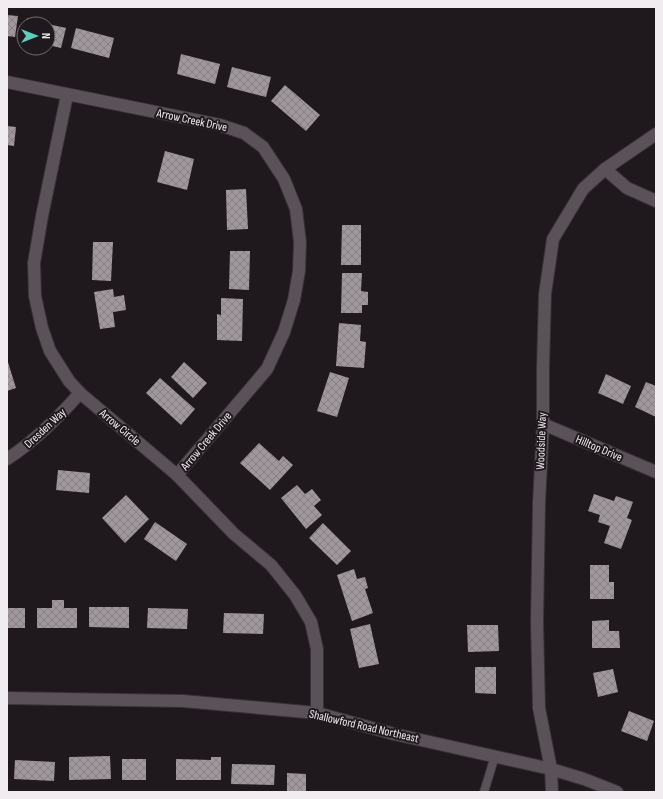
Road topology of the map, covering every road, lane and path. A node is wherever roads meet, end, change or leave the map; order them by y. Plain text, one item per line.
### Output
1 (7, 82) edge
2 (67, 95) junction
3 (656, 134) edge
4 (605, 169) junction
5 (656, 201) edge
6 (80, 393) junction
7 (543, 424) junction
8 (7, 459) edge
9 (656, 472) edge
10 (177, 475) junction
11 (7, 698) edge
12 (316, 713) junction
13 (495, 756) junction
14 (551, 769) junction
15 (484, 792) edge
16 (552, 792) edge
17 (617, 792) edge

1 - 2 street, Arrow Creek Drive
2 - 6 street, Arrow Circle
2 - 10 street, Arrow Creek Drive
3 - 4 street, Woodside Way
4 - 5 street
4 - 7 street, Woodside Way
6 - 8 street, Dresden Way
6 - 10 street, Arrow Circle
7 - 9 street, Hilltop Drive
7 - 14 street, Woodside Way
10 - 12 street, Arrow Circle
11 - 12 street, Shallowford Road Northeast
12 - 13 street, Shallowford Road Northeast
13 - 14 street, Shallowford Road Northeast
13 - 15 lane
14 - 16 street, Woodside Way
14 - 17 street, Shallowford Road Northeast

